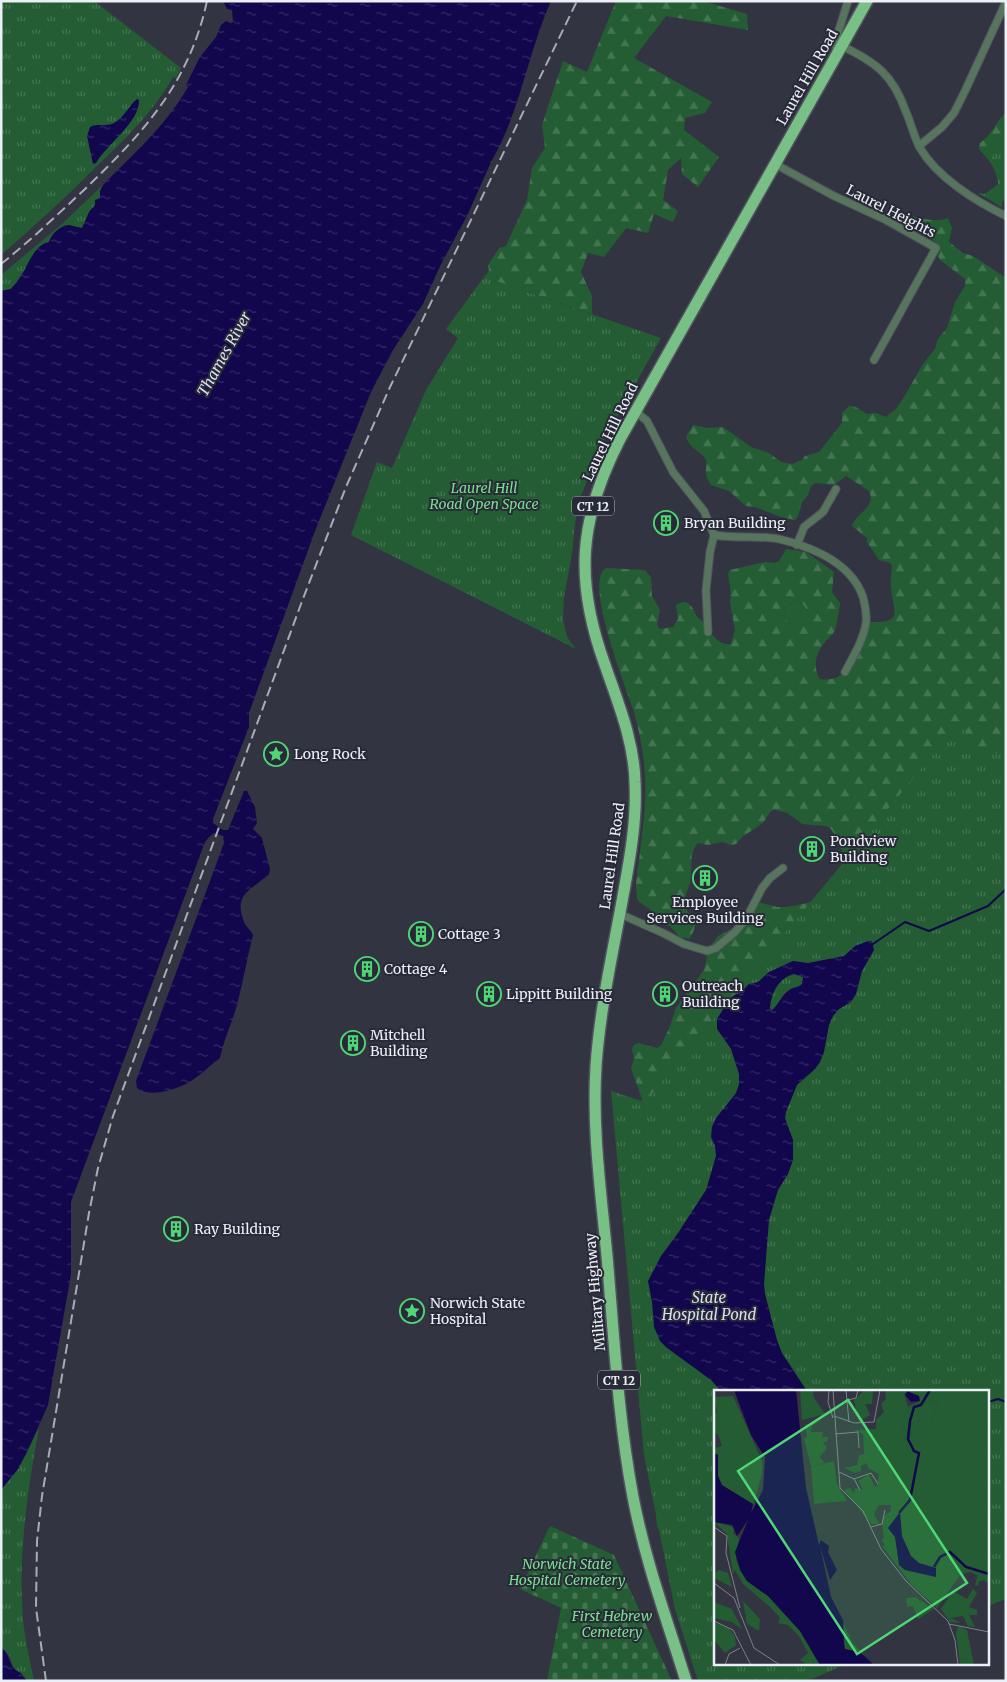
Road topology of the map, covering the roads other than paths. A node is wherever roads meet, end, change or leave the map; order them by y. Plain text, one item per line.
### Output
1 (848, 1) edge
2 (867, 1) edge
3 (1006, 2) edge
4 (839, 51) junction
5 (919, 146) junction
6 (775, 164) junction
7 (1006, 216) edge
8 (874, 360) dead end
9 (636, 410) junction
10 (836, 489) dead end
11 (714, 535) junction
12 (797, 545) junction
13 (708, 632) dead end
14 (845, 672) dead end
15 (783, 868) dead end
16 (620, 914) junction
17 (596, 1071) joint
18 (686, 1681) edge

1 - 4 street
2 - 4 highway, Laurel Hill Road / CT 12
3 - 5 street
4 - 5 street
4 - 6 highway, Laurel Hill Road / CT 12
5 - 7 street
6 - 8 street, Laurel Heights
6 - 9 highway, Laurel Hill Road / CT 12
9 - 11 street
9 - 16 highway, Laurel Hill Road / CT 12
10 - 12 street
11 - 12 street
11 - 13 street
12 - 14 street
15 - 16 street
16 - 17 highway, Laurel Hill Road / CT 12
17 - 18 highway, Military Highway / CT 12

